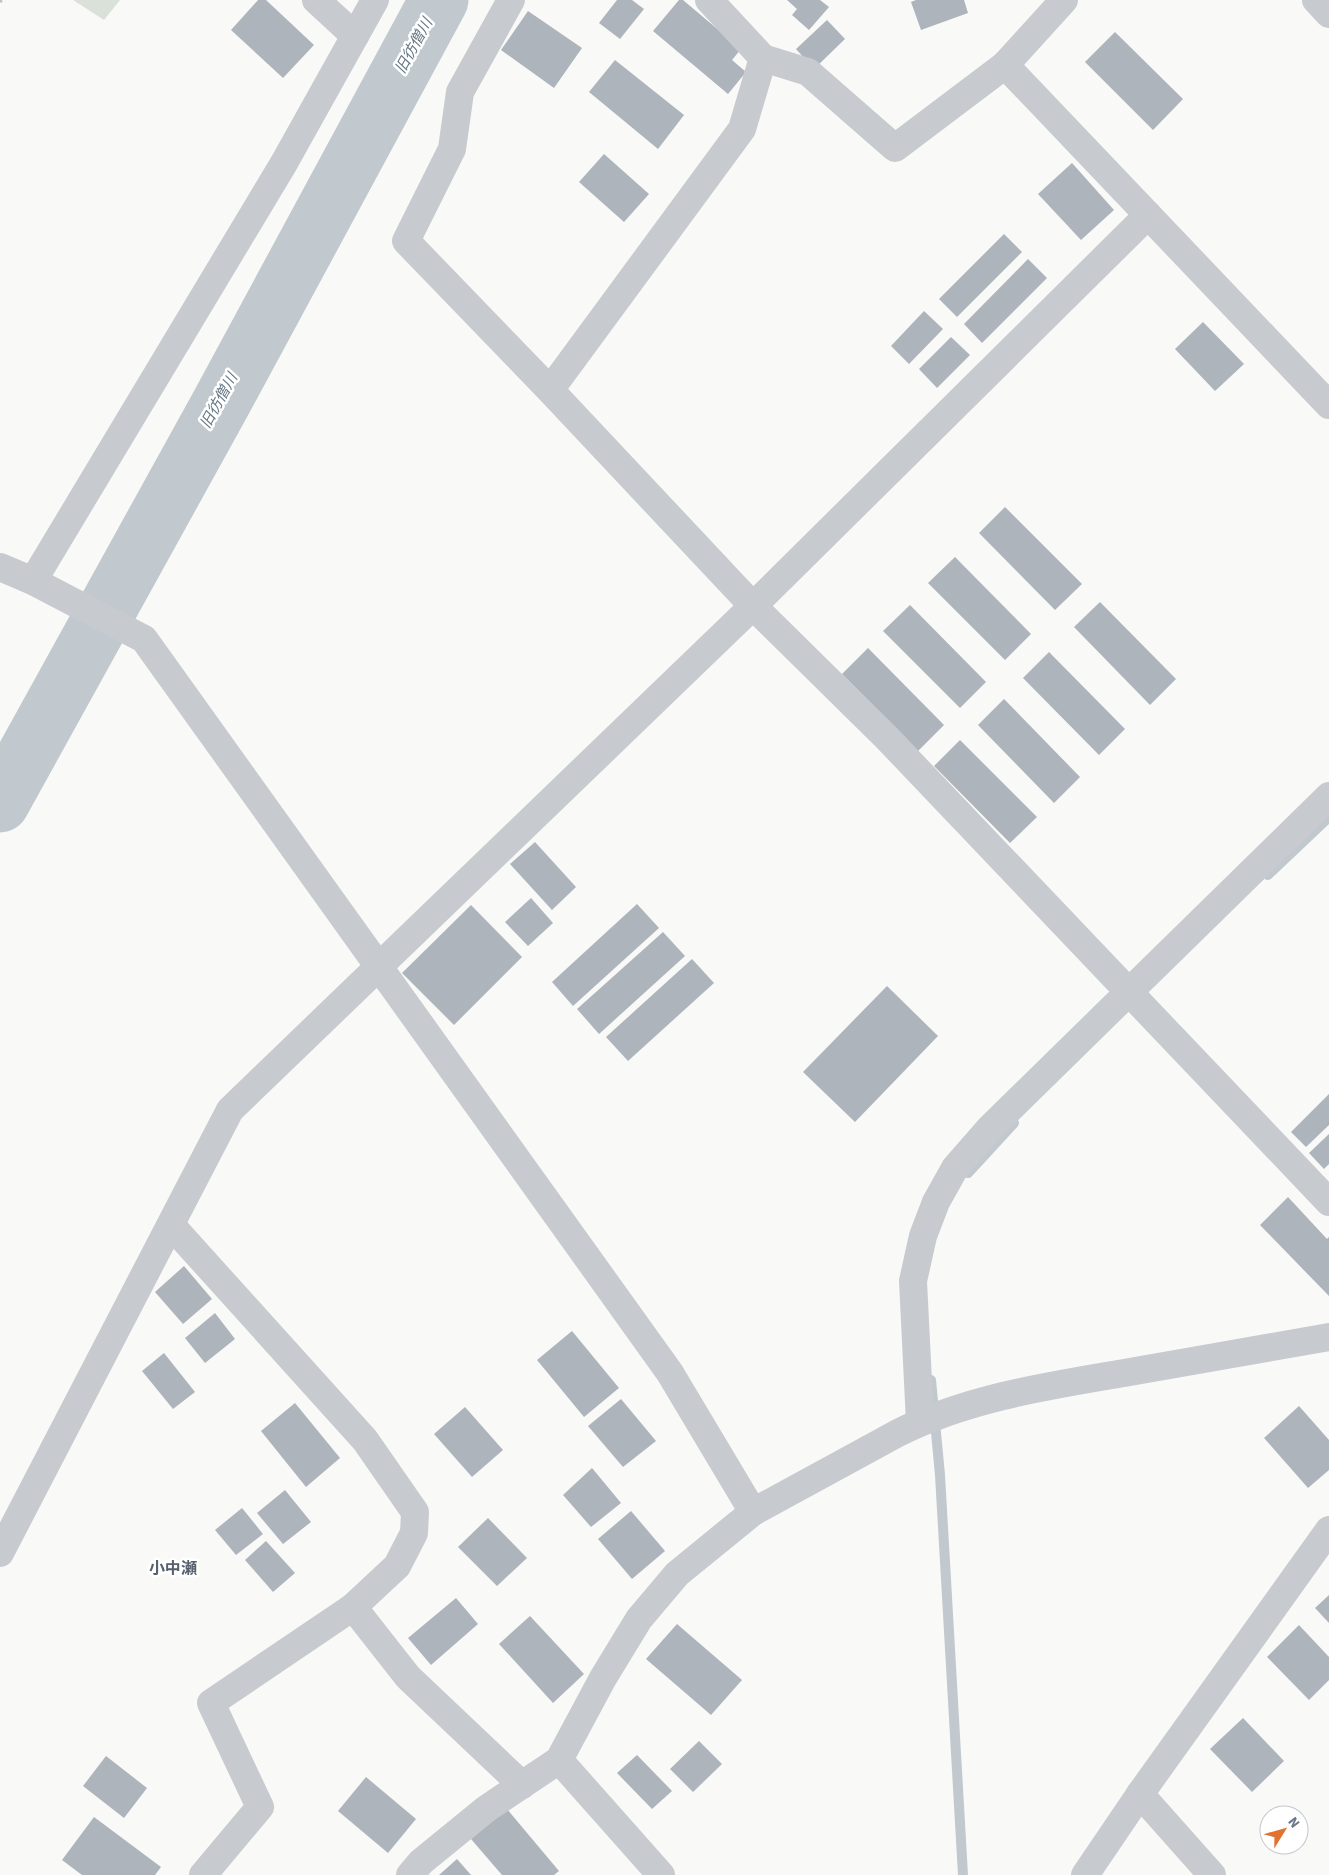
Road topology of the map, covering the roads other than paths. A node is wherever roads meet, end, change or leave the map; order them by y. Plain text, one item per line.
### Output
1 (316, 0) edge
2 (375, 0) edge
3 (709, 0) edge
4 (1064, 0) edge
5 (1316, 0) edge
6 (508, 1) edge
7 (1329, 14) edge
8 (355, 36) junction
9 (763, 58) junction
10 (1005, 65) junction
11 (1148, 215) junction
12 (550, 390) junction
13 (1329, 404) edge
14 (0, 567) edge
15 (32, 581) junction
16 (753, 606) junction
17 (1329, 796) edge
18 (378, 966) junction
19 (1128, 992) junction
20 (1329, 1202) edge
21 (170, 1225) junction
22 (1329, 1337) edge
23 (920, 1422) junction
24 (753, 1512) junction
25 (1329, 1530) edge
26 (0, 1553) edge
27 (353, 1607) junction
28 (559, 1760) junction
29 (522, 1785) junction
30 (1140, 1794) junction
31 (203, 1875) edge
32 (410, 1875) edge
33 (661, 1875) edge
34 (1085, 1875) edge
35 (1212, 1875) edge

1 - 8 street
2 - 8 street
3 - 9 street
4 - 10 street
5 - 7 street
6 - 12 street
8 - 15 street
9 - 10 street
9 - 12 street
10 - 11 street
11 - 13 street
11 - 16 street
12 - 16 street
14 - 15 street
15 - 18 street
16 - 18 street
16 - 19 street
17 - 19 street
18 - 21 street
18 - 24 street
19 - 20 street
19 - 23 street
21 - 26 street
21 - 27 street
22 - 23 street
23 - 24 street
24 - 28 street
25 - 30 street
27 - 29 street
27 - 31 street
28 - 29 street
28 - 33 street
29 - 32 street
30 - 34 street
30 - 35 street

